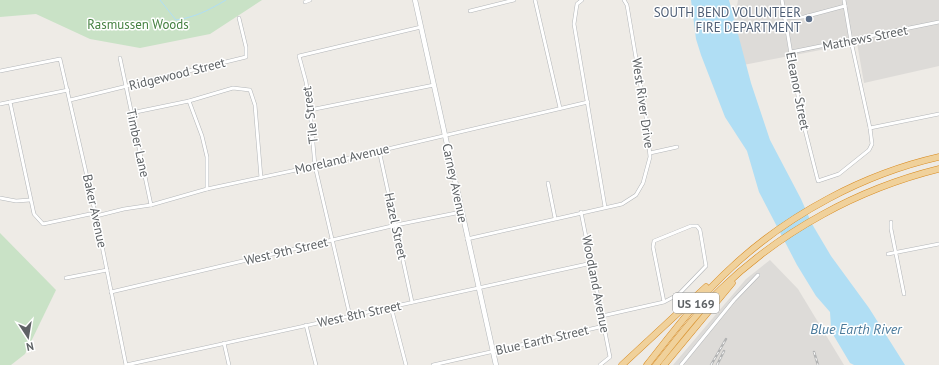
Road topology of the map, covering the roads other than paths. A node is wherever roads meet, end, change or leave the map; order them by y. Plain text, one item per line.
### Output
1 (310, 0) edge
2 (415, 0) edge
3 (514, 0) edge
4 (535, 0) edge
5 (582, 0) edge
6 (624, 0) edge
7 (782, 0) edge
8 (844, 0) edge
9 (305, 2) dead end
10 (845, 6) junction
11 (470, 11) dead end
12 (239, 18) dead end
13 (784, 18) junction
14 (939, 22) edge
15 (421, 27) junction
16 (851, 41) junction
17 (791, 52) junction
18 (120, 58) dead end
19 (0, 71) edge
20 (434, 85) junction
21 (126, 86) junction
22 (68, 90) junction
23 (70, 100) junction
24 (189, 101) junction
25 (10, 102) junction
26 (588, 102) junction
27 (0, 104) edge
28 (560, 108) junction
29 (310, 110) junction
30 (131, 112) junction
31 (939, 114) edge
32 (870, 128) junction
33 (445, 135) junction
34 (678, 147) dead end
35 (379, 150) junction
36 (650, 153) junction
37 (939, 156) edge
38 (315, 166) junction
39 (939, 169) edge
40 (261, 178) junction
41 (548, 183) dead end
42 (207, 189) junction
43 (0, 198) edge
44 (30, 200) junction
45 (151, 205) junction
46 (605, 207) junction
47 (461, 212) junction
48 (581, 212) junction
49 (96, 216) junction
50 (556, 218) junction
51 (891, 222) dead end
52 (396, 225) junction
53 (467, 239) junction
54 (333, 240) junction
55 (939, 244) edge
56 (895, 252) junction
57 (888, 254) dead end
58 (592, 263) junction
59 (749, 264) junction
60 (732, 266) junction
61 (107, 270) junction
62 (758, 275) dead end
63 (66, 278) dead end
64 (478, 288) junction
65 (111, 292) junction
66 (904, 294) dead end
67 (412, 302) junction
68 (664, 302) junction
69 (391, 306) junction
70 (350, 316) junction
71 (602, 316) junction
72 (306, 325) junction
73 (604, 326) junction
74 (224, 343) junction
75 (493, 351) junction
76 (126, 365) edge
77 (229, 365) edge
78 (316, 365) edge
79 (406, 365) edge
80 (432, 365) edge
81 (496, 365) edge
82 (600, 365) edge
83 (622, 365) edge
84 (647, 365) edge
85 (656, 365) edge
86 (664, 365) edge
87 (681, 365) edge

1 - 9 street
2 - 15 main road, Carney Avenue
3 - 11 street
4 - 28 street
5 - 26 street
6 - 36 street, West River Drive
7 - 13 street, Eleanor Street
8 - 10 street
10 - 13 street
10 - 16 street
12 - 21 street, Ridgewood Street
13 - 17 street, Eleanor Street
14 - 16 street, Mathews Street
15 - 20 main road, Carney Avenue
15 - 29 street, Tile Street
16 - 17 street, Mathews Street
16 - 32 street
17 - 32 street, Eleanor Street
18 - 21 street, Timber Lane
19 - 22 street, Baker Avenue
20 - 29 street
20 - 33 main road, Carney Avenue
21 - 23 street, Ridgewood Street
21 - 30 street, Timber Lane
22 - 23 street, Baker Avenue
22 - 25 street
23 - 49 street, Baker Avenue
24 - 30 street
24 - 40 street
24 - 42 street
25 - 27 street
25 - 44 street, Moreland Avenue
26 - 28 street, Moreland Avenue
26 - 46 street
28 - 33 street, Moreland Avenue
29 - 38 street, Tile Street
30 - 45 street, Timber Lane
31 - 32 street
33 - 35 street, Moreland Avenue
33 - 47 main road, Carney Avenue
34 - 36 street
35 - 38 street, Moreland Avenue
35 - 52 street, Hazel Street
36 - 46 street, West River Drive
37 - 60 highway, US 169
38 - 40 street, Moreland Avenue
38 - 54 street, Tile Street
39 - 59 highway, US 169
40 - 42 street, Moreland Avenue
41 - 50 street
42 - 45 street, Moreland Avenue
43 - 44 street
44 - 49 street, Moreland Avenue
45 - 49 street, Moreland Avenue
46 - 48 street, West River Drive
47 - 52 street, West 9th Street
47 - 53 main road, Carney Avenue
48 - 50 street, West River Drive
48 - 58 street, Woodland Avenue
49 - 61 street, Baker Avenue
50 - 53 street, West River Drive
51 - 56 street
52 - 54 street, West 9th Street
52 - 67 street, Hazel Street
53 - 64 main road, Carney Avenue
54 - 65 street, West 9th Street
54 - 70 street, Tile Street
55 - 56 street
56 - 57 street
56 - 66 street
58 - 64 street, West 8th Street
58 - 71 street, Woodland Avenue
59 - 85 highway, US 169
59 - 86 highway
60 - 83 highway
60 - 84 highway, US 169
61 - 63 street
61 - 65 street, Baker Avenue
62 - 87 street
64 - 67 street, West 8th Street
64 - 75 main road, Carney Avenue
65 - 76 street, Baker Avenue
67 - 69 street, West 8th Street
68 - 68 street, Blue Earth Street
68 - 71 street, Blue Earth Street
69 - 70 street, West 8th Street
69 - 79 street
70 - 72 street, West 8th Street
71 - 73 street, Woodland Avenue
72 - 74 street, West 8th Street
72 - 78 street
73 - 75 street, Blue Earth Street
73 - 82 street, Woodland Avenue
74 - 76 street, West 8th Street
74 - 77 street
75 - 80 street, Blue Earth Street
75 - 81 main road, Carney Avenue

